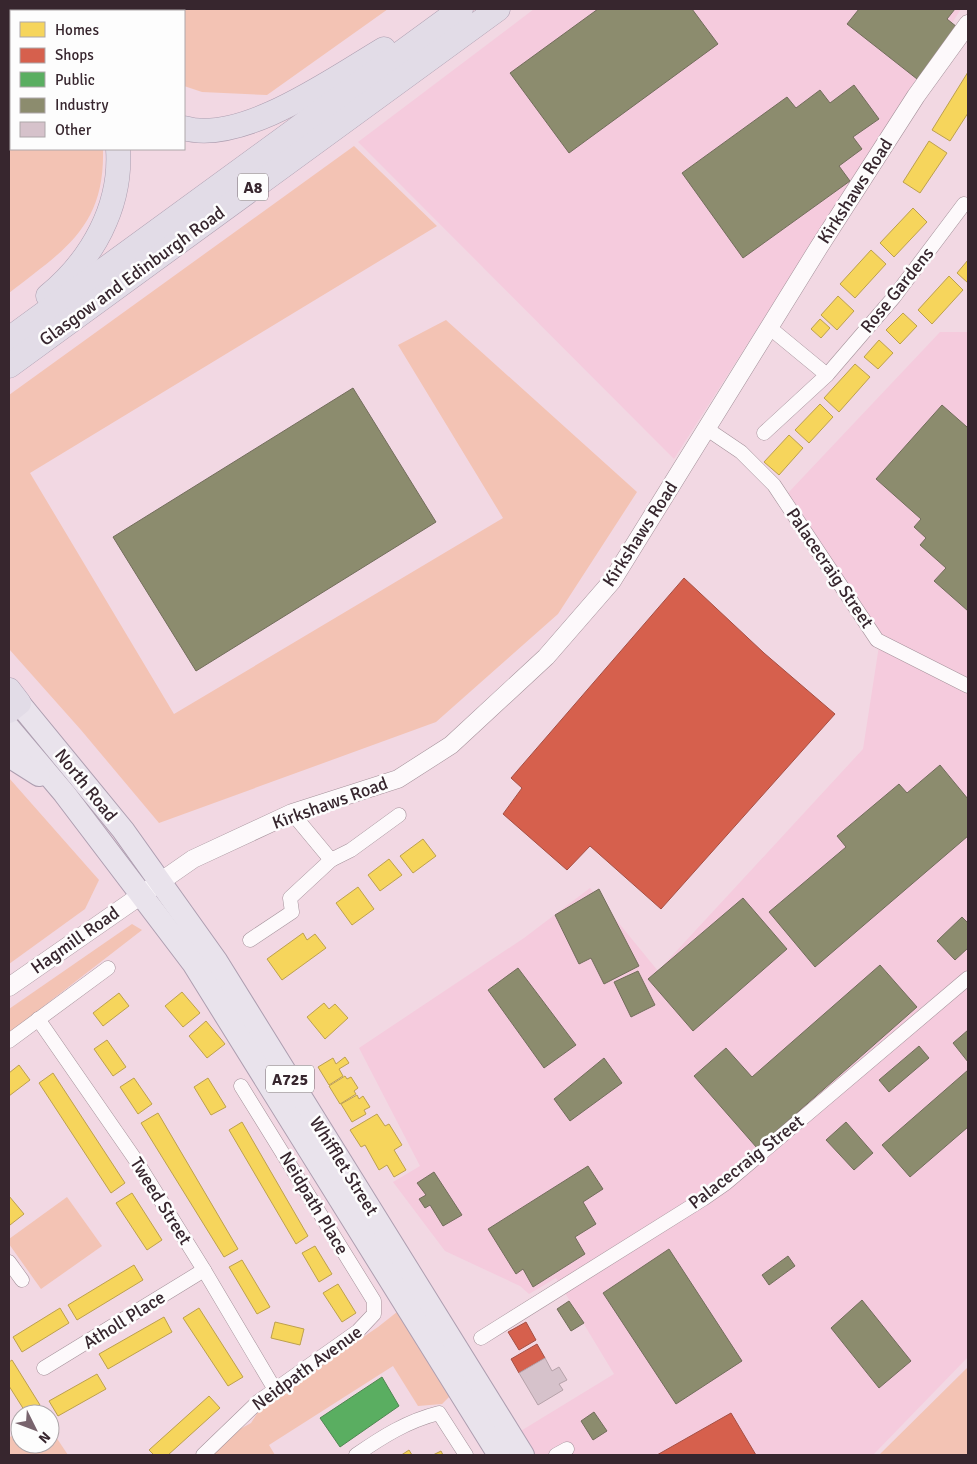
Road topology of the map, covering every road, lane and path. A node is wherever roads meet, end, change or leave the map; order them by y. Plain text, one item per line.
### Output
1 (454, 9) edge
2 (461, 9) edge
3 (498, 9) edge
4 (968, 24) edge
5 (185, 128) edge
6 (118, 150) edge
7 (964, 204) dead end
8 (770, 328) junction
9 (9, 329) edge
10 (9, 339) edge
11 (9, 366) edge
12 (827, 375) junction
13 (707, 429) junction
14 (764, 433) dead end
15 (968, 686) edge
16 (12, 701) edge
17 (9, 728) edge
18 (9, 756) edge
19 (64, 793) junction
20 (292, 813) junction
21 (399, 815) dead end
22 (331, 860) junction
23 (161, 881) junction
24 (142, 894) junction
25 (250, 940) dead end
26 (108, 968) dead end
27 (968, 978) edge
28 (9, 987) edge
29 (38, 1019) junction
30 (9, 1041) edge
31 (241, 1086) dead end
32 (9, 1262) edge
33 (204, 1270) junction
34 (22, 1280) dead end
35 (406, 1287) junction
36 (425, 1319) junction
37 (368, 1323) joint
38 (481, 1338) dead end
39 (44, 1368) dead end
40 (274, 1388) junction
41 (203, 1455) edge
42 (356, 1455) edge
43 (466, 1455) edge
44 (499, 1455) edge
45 (523, 1455) edge

1 - 5 highway
2 - 10 highway, Glasgow and Edinburgh Road / A8
3 - 11 highway, Glasgow and Edinburgh Road / A8
4 - 8 street, Kirkshaws Road
6 - 9 highway
7 - 12 street, Rose Gardens
8 - 12 street
8 - 13 street, Kirkshaws Road
12 - 14 street, Rose Gardens
13 - 15 street, Palacecraig Street
13 - 20 street, Kirkshaws Road
16 - 23 main road, North Road / A725
17 - 19 main road, North Road / A725
18 - 19 main road, A725
19 - 24 main road, North Road / A725
20 - 22 street
20 - 23 street, Kirkshaws Road
21 - 22 street
22 - 25 street
23 - 24 street, Kirkshaws Road
23 - 35 main road, Whifflet Street / A725
24 - 28 street, Hagmill Road
24 - 35 main road, Whifflet Street / A725
26 - 29 street
27 - 38 street, Palacecraig Street
29 - 30 street
29 - 33 street, Tweed Street
31 - 37 street, Neidpath Place
32 - 34 street
33 - 39 street, Atholl Place
33 - 40 street, Tweed Street
35 - 36 main road, Whifflet Street / A725
36 - 44 main road, Whifflet Street / A725
36 - 45 main road, Whifflet Street / A725
37 - 40 street, Neidpath Avenue
40 - 41 street, Neidpath Avenue
42 - 43 street

